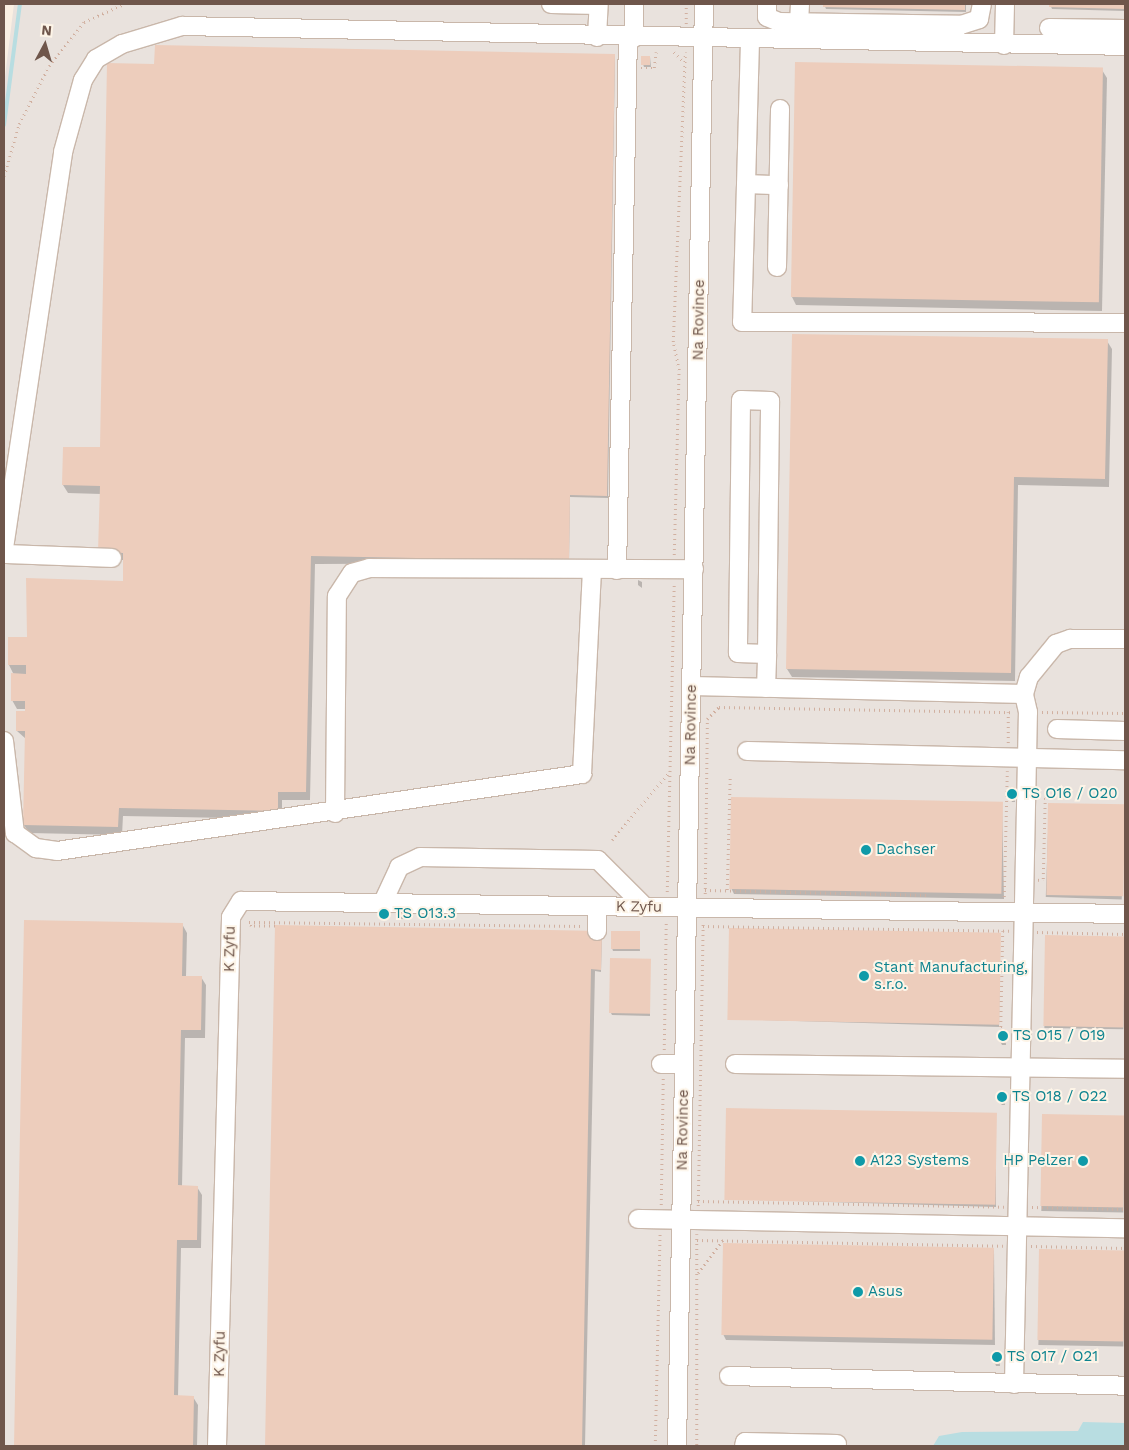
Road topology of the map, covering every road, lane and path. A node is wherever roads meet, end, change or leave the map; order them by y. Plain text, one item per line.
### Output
1 (124, 4) edge
2 (551, 4) edge
3 (634, 4) edge
4 (686, 4) edge
5 (704, 4) edge
6 (767, 4) edge
7 (800, 4) edge
8 (982, 4) edge
9 (1005, 4) edge
10 (598, 5) edge
11 (800, 23) junction
12 (1049, 28) dead end
13 (1125, 29) edge
14 (597, 37) junction
15 (631, 38) junction
16 (686, 40) junction
17 (704, 40) junction
18 (750, 41) junction
19 (1004, 45) junction
20 (1125, 46) edge
21 (661, 52) dead end
22 (668, 52) dead end
23 (684, 62) junction
24 (627, 68) junction
25 (780, 109) dead end
26 (4, 176) edge
27 (746, 184) junction
28 (778, 185) junction
29 (777, 267) dead end
30 (1125, 323) edge
31 (4, 548) edge
32 (4, 554) edge
33 (112, 558) dead end
34 (694, 569) junction
35 (617, 570) junction
36 (674, 570) junction
37 (592, 571) junction
38 (1125, 639) edge
39 (767, 654) junction
40 (692, 686) junction
41 (766, 688) junction
42 (1024, 694) junction
43 (1008, 712) junction
44 (1028, 712) junction
45 (1125, 713) edge
46 (1057, 729) dead end
47 (1125, 731) edge
48 (4, 742) edge
49 (747, 751) dead end
50 (1008, 757) junction
51 (1026, 757) junction
52 (1125, 760) edge
53 (670, 770) junction
54 (730, 776) dead end
55 (335, 813) junction
56 (612, 840) dead end
57 (727, 890) junction
58 (935, 895) dead end
59 (994, 896) dead end
60 (1004, 896) junction
61 (704, 899) junction
62 (383, 902) junction
63 (1024, 904) junction
64 (597, 906) junction
65 (645, 907) junction
66 (686, 907) junction
67 (1125, 914) edge
68 (664, 915) junction
69 (274, 920) junction
70 (703, 926) junction
71 (597, 929) joint
72 (1003, 931) junction
73 (1024, 932) junction
74 (1125, 934) edge
75 (1010, 1035) dead end
76 (663, 1064) junction
77 (684, 1064) junction
78 (735, 1064) dead end
79 (1021, 1067) junction
80 (1125, 1069) edge
81 (698, 1201) junction
82 (1018, 1207) junction
83 (1125, 1209) edge
84 (638, 1219) dead end
85 (661, 1219) junction
86 (690, 1219) junction
87 (1018, 1226) junction
88 (1125, 1228) edge
89 (697, 1240) junction
90 (723, 1240) junction
91 (1017, 1246) junction
92 (1125, 1248) edge
93 (697, 1274) junction
94 (729, 1376) dead end
95 (1014, 1384) junction
96 (1125, 1386) edge
97 (836, 1444) dead end
98 (217, 1446) edge
99 (655, 1446) edge
100 (677, 1446) edge
101 (698, 1446) edge
102 (744, 1446) edge

1 - 26 path
2 - 10 street
3 - 15 street
4 - 16 path
5 - 17 street, Na Rovince
6 - 11 street
7 - 11 street
8 - 11 street
9 - 19 street
10 - 14 street
12 - 13 street
14 - 15 street
14 - 31 street
15 - 16 street
15 - 24 street
16 - 17 street
16 - 23 path
17 - 18 street
17 - 34 street, Na Rovince
18 - 19 street
18 - 27 street
19 - 20 street
21 - 24 path
22 - 23 path
23 - 36 path
24 - 35 street
25 - 28 street
27 - 28 street
27 - 30 street
28 - 29 street
32 - 33 street
34 - 36 street
34 - 40 street, Na Rovince
35 - 36 street
35 - 37 street
36 - 53 path
37 - 55 street
37 - 55 street
38 - 42 street
39 - 39 street
39 - 41 street
40 - 41 street
40 - 66 street, Na Rovince
41 - 42 street
42 - 44 street
43 - 44 path
43 - 50 path
43 - 61 path
44 - 45 path
44 - 51 street
46 - 47 street
48 - 55 street
49 - 50 street
50 - 51 street
50 - 60 path
51 - 52 street
51 - 63 street
53 - 56 path
53 - 68 path
54 - 57 path
57 - 58 path
57 - 61 path
59 - 60 path
60 - 63 path
61 - 63 street, K Zyfu
61 - 66 street, K Zyfu
61 - 70 path
62 - 64 street, K Zyfu
62 - 65 street
62 - 98 street, K Zyfu
63 - 67 street, K Zyfu
63 - 73 street
64 - 65 street, K Zyfu
64 - 71 street
65 - 68 street, K Zyfu
66 - 68 street, K Zyfu
66 - 77 street, Na Rovince
68 - 76 path
69 - 69 path
69 - 71 path
70 - 72 path
70 - 81 path
72 - 73 path
72 - 75 path
73 - 74 path
73 - 79 street
76 - 77 street
76 - 85 path
77 - 86 street, Na Rovince
78 - 79 street
79 - 80 street
79 - 82 street
81 - 82 path
81 - 86 path
82 - 83 path
82 - 87 street
84 - 85 street
85 - 86 street
85 - 99 path
86 - 87 street
86 - 89 path
86 - 100 street, Na Rovince
87 - 88 street
87 - 91 street
89 - 90 path
89 - 93 path
90 - 91 path
90 - 93 path
91 - 92 path
91 - 95 street
93 - 101 path
94 - 95 street
95 - 96 street
97 - 102 street

